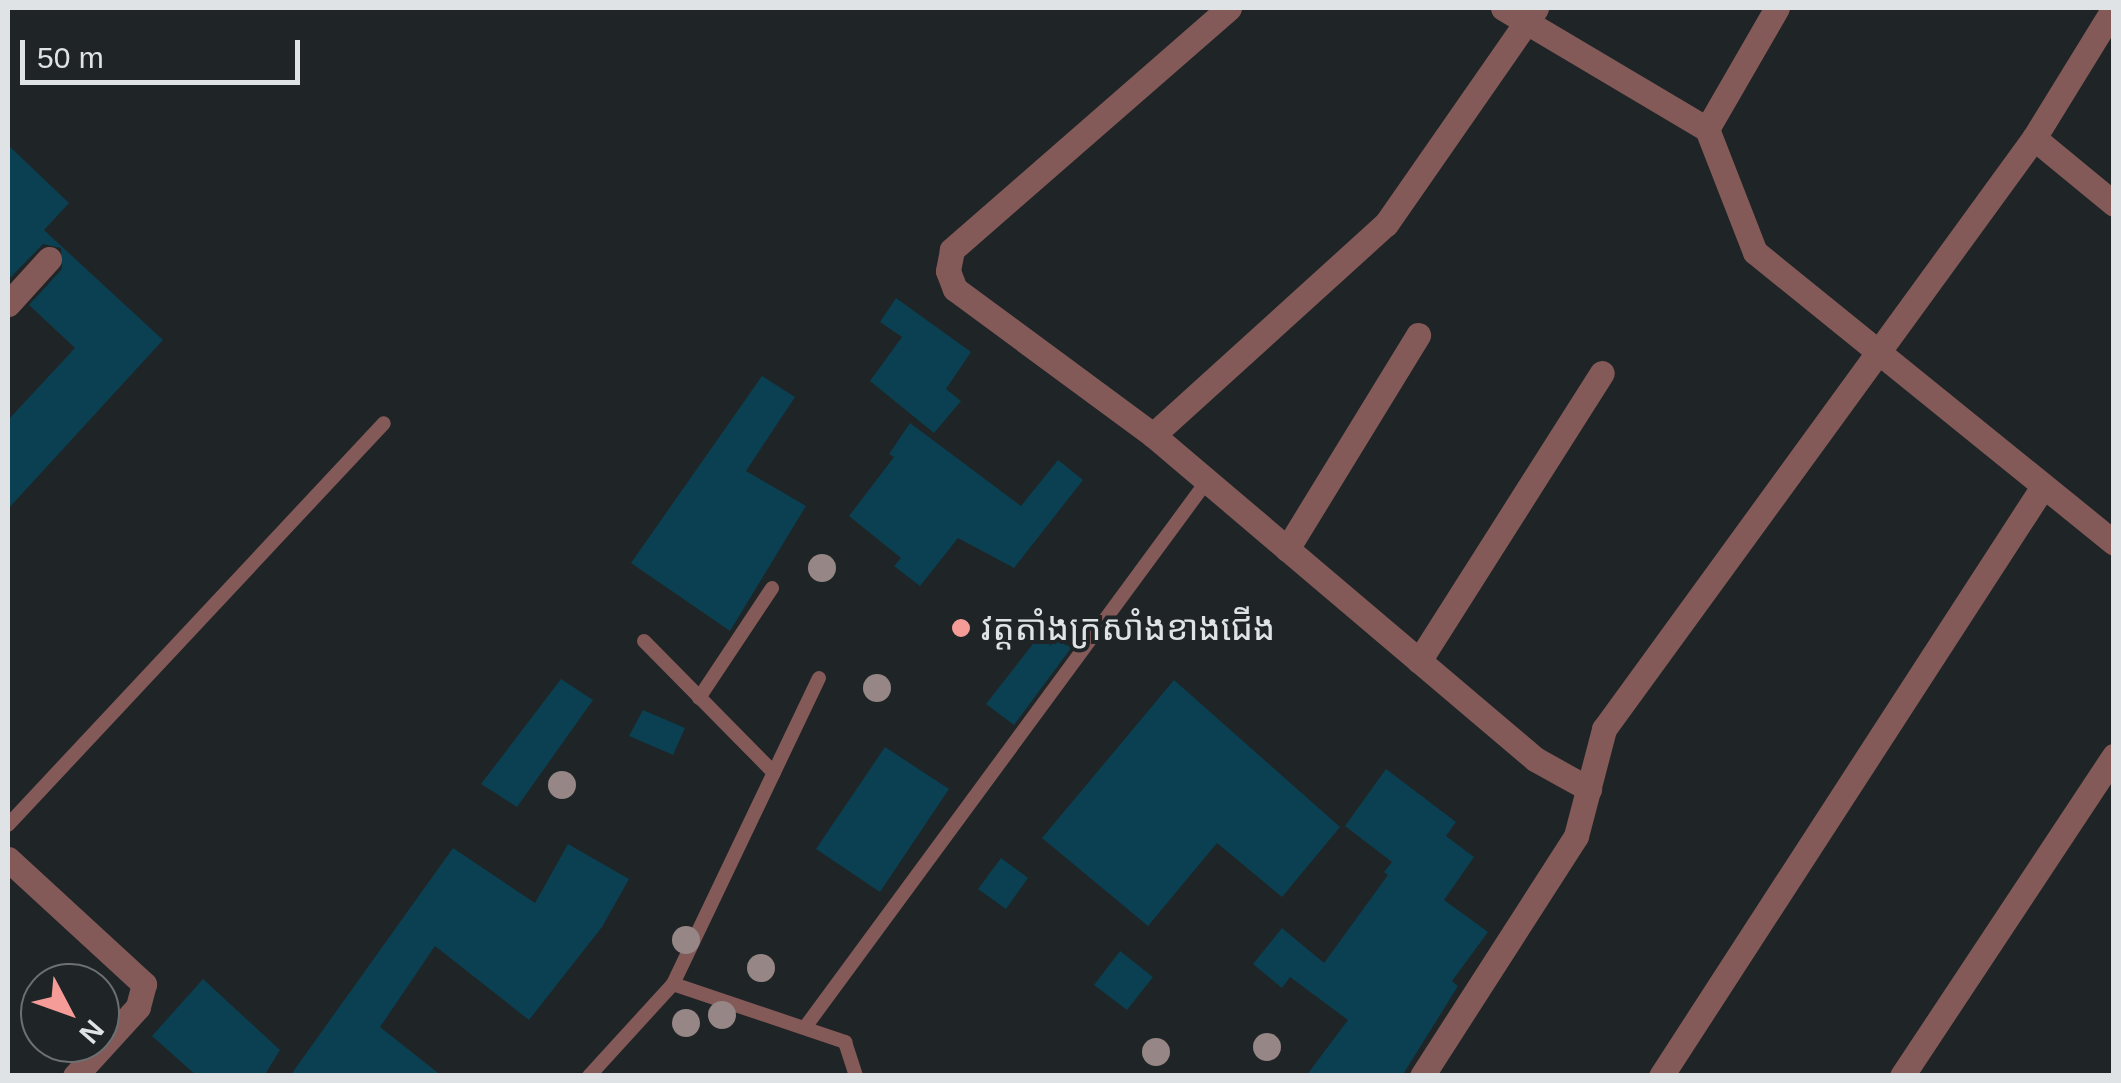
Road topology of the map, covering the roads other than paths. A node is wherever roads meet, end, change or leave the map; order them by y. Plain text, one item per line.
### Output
1 (1229, 8) edge
2 (1502, 8) edge
3 (1777, 8) edge
4 (2114, 8) edge
5 (1532, 14) edge
6 (1707, 130) junction
7 (2034, 138) junction
8 (2114, 204) edge
9 (49, 259) dead end
10 (8, 304) edge
11 (1418, 335) dead end
12 (1881, 352) junction
13 (1602, 373) dead end
14 (384, 423) dead end
15 (1154, 435) junction
16 (1207, 481) junction
17 (2042, 488) junction
18 (2114, 543) edge
19 (1287, 549) junction
20 (772, 588) dead end
21 (644, 641) dead end
22 (1419, 661) junction
23 (819, 678) dead end
24 (699, 698) junction
25 (2114, 756) edge
26 (774, 774) junction
27 (1589, 790) junction
28 (8, 826) edge
29 (8, 859) edge
30 (673, 984) junction
31 (806, 1026) junction
32 (75, 1076) edge
33 (588, 1076) edge
34 (856, 1076) edge
35 (1422, 1076) edge
36 (1662, 1076) edge
37 (1902, 1076) edge

1 - 15 street
2 - 5 street
3 - 6 street
4 - 7 street
5 - 6 street
5 - 15 street
6 - 12 street
7 - 8 street
7 - 12 street
9 - 10 street
11 - 19 street
12 - 17 street
12 - 27 street
13 - 22 street
14 - 28 lane
15 - 16 street
16 - 19 street
16 - 31 lane
17 - 18 street
17 - 36 street
19 - 22 street
20 - 24 lane
21 - 24 lane
22 - 27 street
23 - 26 lane
24 - 26 lane
25 - 37 street
26 - 30 lane
27 - 35 street
29 - 32 street
30 - 31 lane
30 - 33 lane
31 - 34 lane

